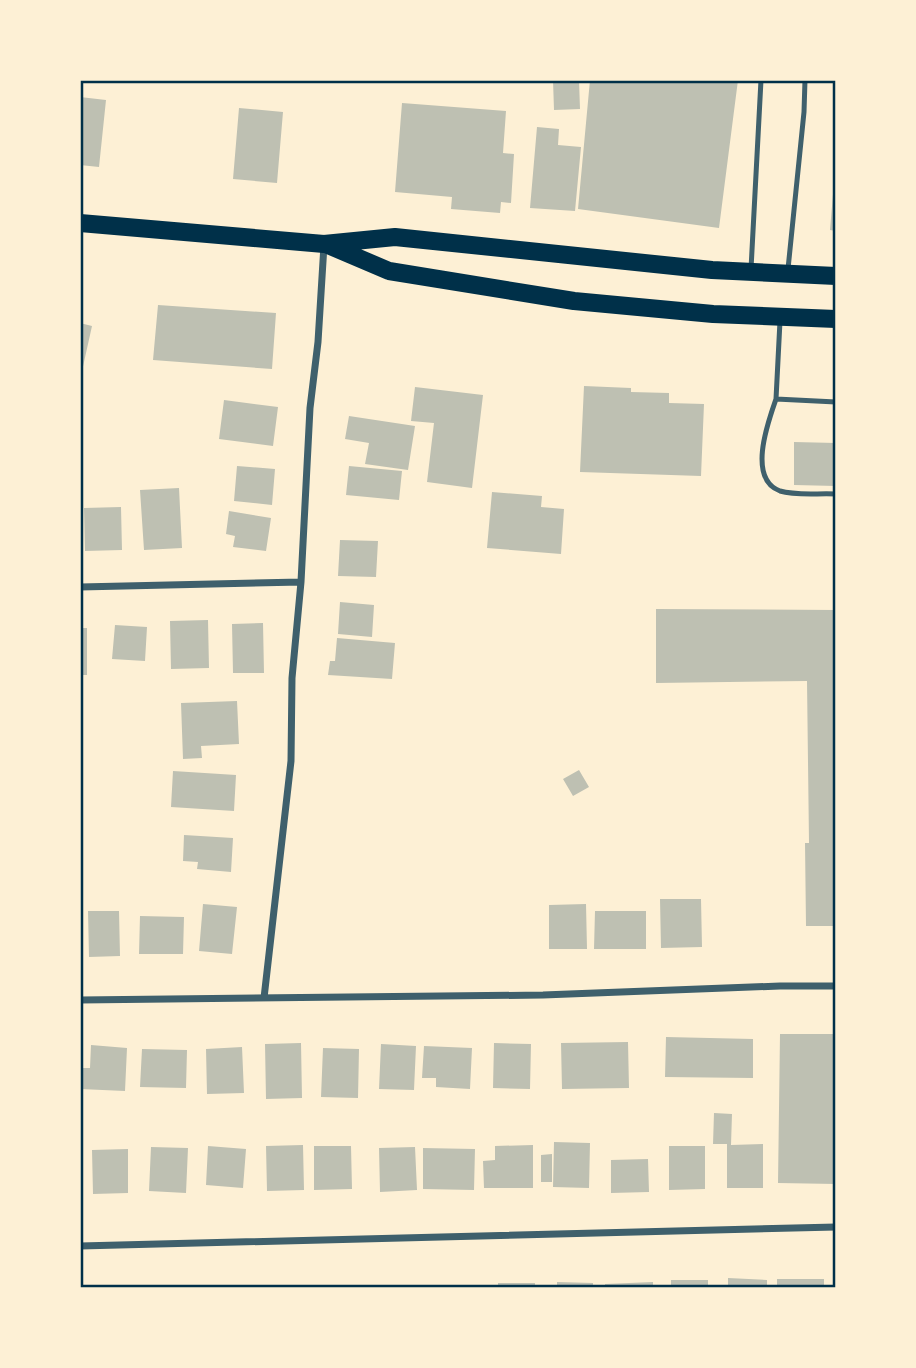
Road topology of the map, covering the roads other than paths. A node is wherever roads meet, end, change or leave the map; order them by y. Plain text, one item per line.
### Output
1 (761, 80) edge
2 (805, 80) edge
3 (80, 223) edge
4 (324, 244) junction
5 (750, 272) junction
6 (787, 274) junction
7 (835, 276) edge
8 (780, 318) junction
9 (835, 320) edge
10 (776, 399) junction
11 (835, 402) edge
12 (835, 494) edge
13 (301, 582) junction
14 (80, 587) edge
15 (835, 986) edge
16 (264, 998) junction
17 (80, 1000) edge
18 (835, 1227) edge
19 (80, 1245) edge

1 - 5 lane
2 - 6 lane
3 - 4 main road
4 - 5 main road
4 - 8 main road
4 - 13 street
5 - 6 main road
6 - 7 main road
8 - 9 main road
8 - 10 lane
10 - 11 lane
10 - 12 lane
13 - 14 street
13 - 16 street
15 - 16 street
16 - 17 street
18 - 19 street

